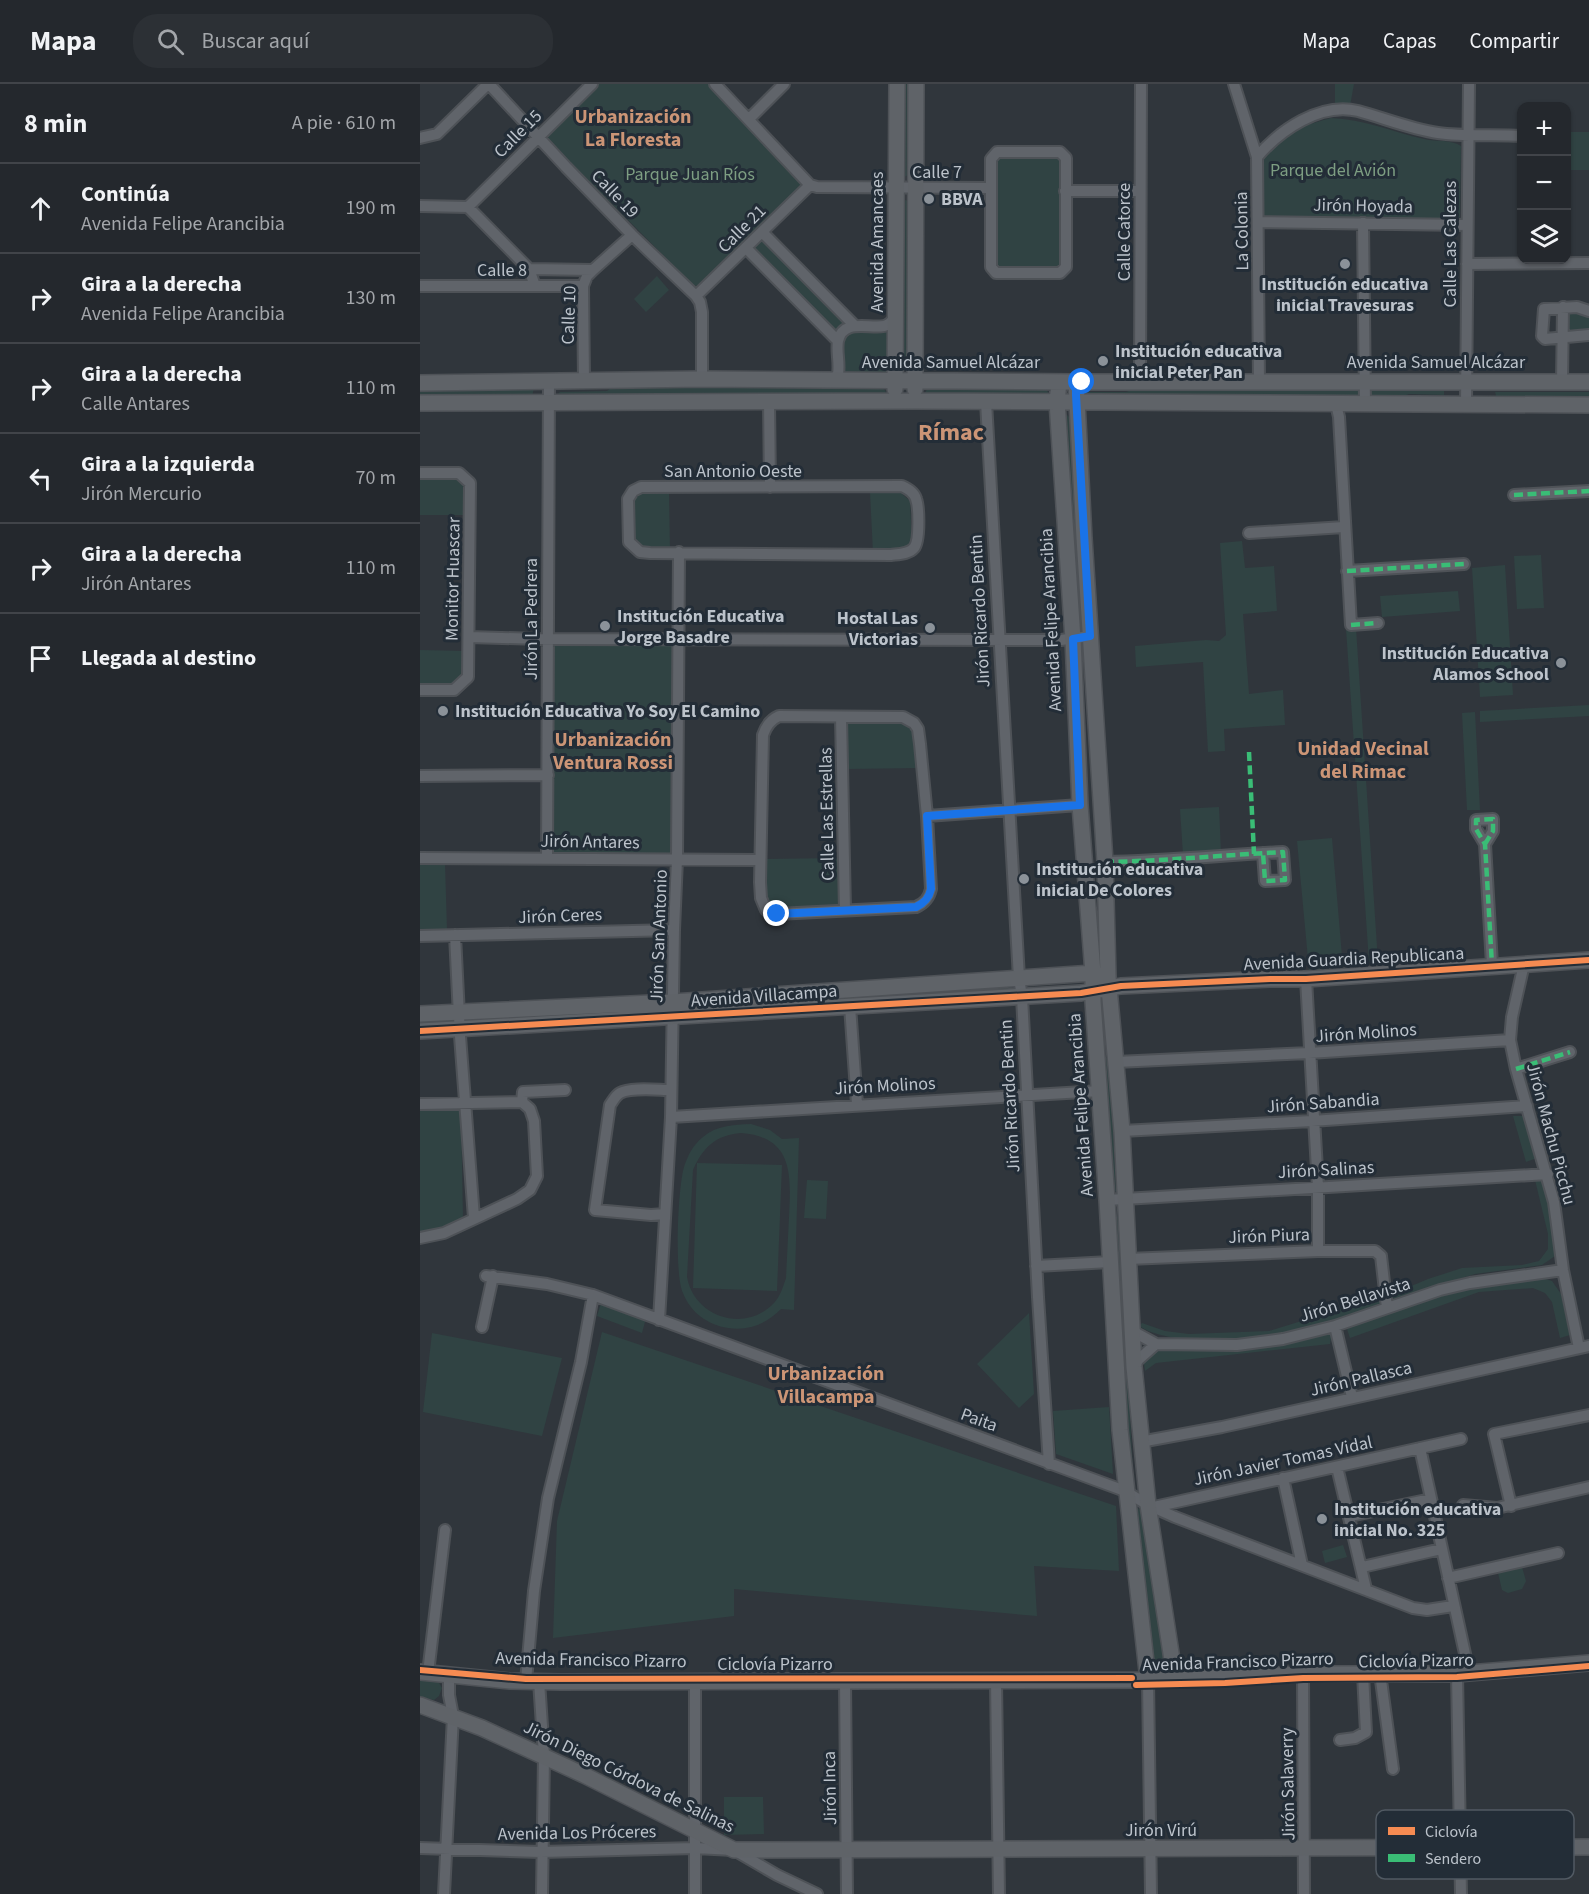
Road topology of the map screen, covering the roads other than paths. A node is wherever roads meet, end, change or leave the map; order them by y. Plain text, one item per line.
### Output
1 (489, 84) edge
2 (592, 84) edge
3 (715, 84) edge
4 (784, 84) edge
5 (897, 84) edge
6 (916, 84) edge
7 (1141, 84) edge
8 (1234, 84) edge
9 (1469, 84) edge
10 (749, 119) junction
11 (1467, 134) junction
12 (1517, 136) edge
13 (537, 137) junction
14 (420, 138) edge
15 (1257, 157) junction
16 (810, 185) junction
17 (897, 188) junction
18 (916, 188) junction
19 (991, 188) junction
20 (1065, 191) junction
21 (1140, 191) junction
22 (420, 206) edge
23 (468, 207) junction
24 (1259, 222) junction
25 (1363, 223) junction
26 (1466, 225) junction
27 (762, 232) junction
28 (632, 235) junction
29 (746, 248) junction
30 (1517, 262) edge
31 (1571, 262) edge
32 (1589, 263) edge
33 (1467, 264) junction
34 (529, 269) junction
35 (593, 270) junction
36 (420, 286) edge
37 (535, 286) junction
38 (583, 286) junction
39 (696, 296) junction
40 (1563, 307) junction
41 (1589, 311) edge
42 (896, 317) junction
43 (855, 326) junction
44 (1589, 335) edge
45 (1562, 337) junction
46 (838, 341) junction
47 (702, 379) junction
48 (833, 380) junction
49 (549, 381) junction
50 (584, 381) junction
51 (896, 381) junction
52 (915, 381) junction
53 (1140, 381) junction
54 (1364, 381) junction
55 (1059, 382) junction
56 (1076, 382) junction
57 (1259, 382) junction
58 (1467, 382) junction
59 (1562, 382) junction
60 (1589, 382) edge
61 (420, 383) edge
62 (896, 401) junction
63 (915, 401) junction
64 (770, 402) junction
65 (986, 402) junction
66 (1058, 402) junction
67 (1077, 402) junction
68 (420, 403) edge
69 (549, 403) junction
70 (1336, 404) junction
71 (1365, 404) junction
72 (1466, 405) junction
73 (1589, 405) edge
74 (420, 473) edge
75 (770, 487) junction
76 (1589, 491) edge
77 (1514, 495) dead end
78 (1344, 527) junction
79 (1249, 533) dead end
80 (679, 552) junction
81 (1464, 564) dead end
82 (1347, 572) junction
83 (1378, 623) dead end
84 (1090, 636) junction
85 (469, 637) junction
86 (548, 639) junction
87 (678, 639) junction
88 (999, 639) junction
89 (1073, 639) junction
90 (420, 690) edge
91 (841, 717) junction
92 (548, 775) junction
93 (420, 776) edge
94 (1080, 805) junction
95 (1008, 810) junction
96 (927, 816) junction
97 (1485, 844) dead end
98 (1263, 854) dead end
99 (420, 858) edge
100 (547, 858) junction
101 (677, 859) junction
102 (760, 860) junction
103 (1105, 862) junction
104 (845, 910) junction
105 (674, 930) junction
106 (450, 935) junction
107 (420, 936) edge
108 (1589, 960) edge
109 (1524, 964) junction
110 (1492, 966) junction
111 (1019, 978) junction
112 (1306, 979) junction
113 (1108, 981) junction
114 (1092, 992) junction
115 (1022, 997) junction
116 (850, 1006) junction
117 (673, 1009) junction
118 (459, 1012) junction
119 (420, 1014) edge
120 (459, 1029) junction
121 (420, 1031) edge
122 (1510, 1040) junction
123 (1570, 1052) dead end
124 (1309, 1053) junction
125 (1116, 1062) junction
126 (1516, 1069) junction
127 (565, 1090) dead end
128 (671, 1090) junction
129 (1100, 1091) junction
130 (1026, 1095) junction
131 (465, 1102) junction
132 (522, 1102) junction
133 (420, 1104) edge
134 (857, 1104) junction
135 (1527, 1106) junction
136 (671, 1117) junction
137 (1312, 1120) junction
138 (1122, 1131) junction
139 (1548, 1174) junction
140 (1318, 1187) junction
141 (1125, 1199) junction
142 (1107, 1200) junction
143 (664, 1214) junction
144 (474, 1218) junction
145 (420, 1238) edge
146 (1318, 1251) junction
147 (1128, 1259) junction
148 (1110, 1262) junction
149 (1036, 1266) junction
150 (1563, 1270) junction
151 (593, 1295) junction
152 (1387, 1308) junction
153 (659, 1320) junction
154 (1335, 1326) junction
155 (482, 1327) dead end
156 (1132, 1331) junction
157 (1156, 1344) junction
158 (1584, 1347) edge
159 (1134, 1367) junction
160 (1352, 1397) junction
161 (1589, 1415) edge
162 (1461, 1440) dead end
163 (1140, 1442) junction
164 (1420, 1448) junction
165 (1049, 1464) junction
166 (1337, 1467) junction
167 (1283, 1478) junction
168 (1589, 1487) edge
169 (1125, 1491) junction
170 (1431, 1499) junction
171 (1462, 1505) dead end
172 (1151, 1506) junction
173 (1511, 1506) junction
174 (1350, 1516) junction
175 (445, 1530) dead end
176 (1441, 1549) junction
177 (1558, 1553) dead end
178 (1302, 1565) junction
179 (1362, 1567) junction
180 (1448, 1578) junction
181 (1366, 1589) junction
182 (1453, 1606) junction
183 (1589, 1663) edge
184 (424, 1673) edge
185 (1380, 1673) junction
186 (1463, 1673) junction
187 (1303, 1674) junction
188 (1363, 1674) junction
189 (449, 1675) junction
190 (1175, 1679) junction
191 (1148, 1680) junction
192 (532, 1681) junction
193 (695, 1681) junction
194 (844, 1681) junction
195 (996, 1681) junction
196 (420, 1705) edge
197 (453, 1716) junction
198 (1340, 1740) dead end
199 (544, 1756) junction
200 (1393, 1768) dead end
201 (1461, 1810) edge
202 (695, 1840) junction
203 (1574, 1847) edge
204 (1589, 1847) edge
205 (420, 1848) edge
206 (446, 1849) junction
207 (1305, 1849) junction
208 (1376, 1849) edge
209 (734, 1850) junction
210 (847, 1850) junction
211 (999, 1850) junction
212 (1150, 1850) junction
213 (541, 1852) junction
214 (444, 1894) edge
215 (542, 1894) edge
216 (695, 1894) edge
217 (817, 1894) edge
218 (847, 1894) edge
219 (999, 1894) edge
220 (1151, 1894) edge
221 (1304, 1894) edge

1 - 13 street, Calle 19
1 - 14 street
2 - 13 street, Calle 15
3 - 10 street
4 - 10 street
5 - 17 main road, Avenida Amancaes
6 - 18 main road
7 - 21 street, Calle Catorce
8 - 15 street, La Colonia
9 - 11 street, Calle Las Calezas
10 - 16 street
11 - 12 street
11 - 15 street
11 - 26 street, Calle Las Calezas
13 - 23 street, Calle 15
13 - 28 street, Calle 19
15 - 24 street, La Colonia
16 - 17 street, Calle 7
16 - 27 street, Calle 21
17 - 18 street, Calle 7
17 - 42 main road, Avenida Amancaes
18 - 19 street, Calle 7
18 - 52 main road
19 - 20 street
19 - 20 street
20 - 21 street
21 - 53 street, Calle Catorce
22 - 23 street
23 - 34 street
24 - 25 street, Jirón Hoyada
24 - 57 street, La Colonia
25 - 26 street, Jirón Hoyada
25 - 54 street
26 - 33 street, Calle Las Calezas
27 - 29 street, Calle 21
27 - 43 street
28 - 35 street, Calle 10
28 - 39 street, Calle 19
29 - 39 street, Calle 21
29 - 46 street
30 - 33 street
31 - 32 street
33 - 58 street, Calle Las Calezas
34 - 35 street
34 - 37 street
35 - 38 street, Calle 10
36 - 37 street, Calle 8
37 - 38 street, Calle 8
38 - 50 street, Calle 10
39 - 47 street
40 - 41 street
40 - 45 street
40 - 45 street
42 - 43 street
42 - 51 main road, Avenida Amancaes
43 - 46 street
44 - 45 street
45 - 59 street
46 - 48 street
47 - 48 main road, Avenida Samuel Alcázar
47 - 50 main road, Avenida Samuel Alcázar
48 - 51 main road, Avenida Samuel Alcázar
49 - 50 main road, Avenida Samuel Alcázar
49 - 61 main road, Avenida Samuel Alcázar
49 - 69 street, Jirón La Pedrera
51 - 52 main road, Avenida Samuel Alcázar
51 - 62 main road, Avenida Amancaes
52 - 55 main road, Avenida Samuel Alcázar
52 - 63 main road
53 - 56 main road, Avenida Samuel Alcázar
53 - 57 main road, Avenida Samuel Alcázar
54 - 57 main road, Avenida Samuel Alcázar
54 - 58 main road, Avenida Samuel Alcázar
54 - 71 street
55 - 56 main road, Avenida Samuel Alcázar
55 - 66 main road, Avenida Felipe Arancibia
56 - 67 main road, Avenida Felipe Arancibia
58 - 59 main road, Avenida Samuel Alcázar
58 - 72 street, Calle Las Calezas
59 - 60 main road, Avenida Samuel Alcázar
62 - 63 main road
62 - 64 main road
63 - 65 main road
64 - 69 main road
64 - 75 street
65 - 66 main road
65 - 88 street, Jirón Ricardo Bentin
66 - 67 main road
66 - 89 main road, Avenida Felipe Arancibia
67 - 70 main road
67 - 84 main road, Avenida Felipe Arancibia
68 - 69 main road
69 - 86 street, Jirón La Pedrera
70 - 71 main road
70 - 78 street
71 - 72 main road
72 - 73 main road
74 - 85 street, Monitor Huascar
75 - 80 street, San Antonio Oeste
75 - 80 street, San Antonio Oeste
76 - 77 street
78 - 79 street
78 - 82 street
80 - 87 street, Jirón San Antonio
81 - 82 street
82 - 83 street
84 - 89 street
84 - 103 main road, Avenida Felipe Arancibia
85 - 86 street
85 - 90 street, Monitor Huascar
86 - 87 street
86 - 92 street, Jirón La Pedrera
87 - 88 street
87 - 101 street, Jirón San Antonio
88 - 89 street
88 - 95 street, Jirón Ricardo Bentin
89 - 94 main road, Avenida Felipe Arancibia
91 - 96 street
91 - 102 street
91 - 104 street, Calle Las Estrellas
92 - 93 street
92 - 100 street, Jirón La Pedrera
94 - 95 street
94 - 113 main road, Avenida Felipe Arancibia
95 - 96 street
95 - 111 street, Jirón Ricardo Bentin
96 - 104 street
97 - 110 street
98 - 103 street
99 - 100 street, Jirón Antares
100 - 101 street, Jirón Antares
101 - 102 street, Jirón Antares
101 - 105 street, Jirón San Antonio
102 - 104 street
103 - 113 main road, Avenida Felipe Arancibia
105 - 106 street, Jirón Ceres
105 - 117 street, Jirón San Antonio
106 - 107 street
106 - 118 street
108 - 109 main road, Avenida Guardia Republicana
109 - 110 main road, Avenida Guardia Republicana
109 - 122 street, Jirón Machu Picchu
110 - 112 main road, Avenida Guardia Republicana
111 - 113 main road, Avenida Villacampa
111 - 115 street, Jirón Ricardo Bentin
111 - 117 main road, Avenida Villacampa
112 - 113 main road, Avenida Guardia Republicana
112 - 124 street
113 - 114 main road, Avenida Felipe Arancibia
113 - 125 main road, Avenida Felipe Arancibia
114 - 115 main road, Avenida Villacampa
114 - 129 main road, Avenida Felipe Arancibia
115 - 116 main road, Avenida Villacampa
115 - 130 street, Jirón Ricardo Bentin
116 - 117 main road, Avenida Villacampa
116 - 134 street
117 - 118 main road, Avenida Villacampa
117 - 120 main road, Avenida Villacampa
117 - 128 street, Jirón San Antonio
118 - 119 main road, Avenida Villacampa
118 - 120 street
120 - 121 main road, Avenida Villacampa
120 - 131 street
122 - 124 street, Jirón Molinos
122 - 126 street, Jirón Machu Picchu
123 - 126 street
124 - 125 street, Jirón Molinos
124 - 137 street
125 - 138 main road, Avenida Felipe Arancibia
126 - 135 street, Jirón Machu Picchu
127 - 132 street
128 - 136 street, Jirón San Antonio
128 - 143 street
129 - 130 street, Jirón Molinos
129 - 142 main road, Avenida Felipe Arancibia
130 - 134 street, Jirón Molinos
130 - 149 street, Jirón Ricardo Bentin
131 - 132 street
131 - 133 street
131 - 144 street
132 - 144 street
134 - 136 street, Jirón Molinos
135 - 137 street, Jirón Sabandia
135 - 139 street, Jirón Machu Picchu
136 - 143 street, Jirón San Antonio
137 - 138 street, Jirón Sabandia
137 - 140 street
138 - 141 main road, Avenida Felipe Arancibia
139 - 140 street, Jirón Salinas
139 - 150 street, Jirón Machu Picchu
140 - 141 street, Jirón Salinas
140 - 146 street
141 - 142 street, Jirón Salinas
141 - 147 main road, Avenida Felipe Arancibia
142 - 148 main road, Avenida Felipe Arancibia
143 - 153 street, Jirón San Antonio
144 - 145 street
146 - 147 street, Jirón Piura
146 - 152 street, Jirón Piura
147 - 156 main road, Avenida Felipe Arancibia
148 - 149 street
148 - 169 main road, Avenida Felipe Arancibia
149 - 165 street, Jirón Ricardo Bentin
150 - 152 street, Jirón Bellavista
150 - 158 street, Jirón Machu Picchu
151 - 153 street, Paita
151 - 155 street, Paita
151 - 192 street
152 - 154 street, Jirón Bellavista
153 - 165 street, Paita
154 - 157 street, Jirón Bellavista
154 - 160 street
156 - 157 street, Jirón Bellavista
156 - 159 main road, Avenida Felipe Arancibia
157 - 159 street
158 - 160 street, Jirón Pallasca
159 - 163 main road, Avenida Felipe Arancibia
160 - 163 street, Jirón Pallasca
161 - 173 street
162 - 164 street, Jirón Javier Tomas Vidal
163 - 172 main road, Avenida Felipe Arancibia
164 - 166 street, Jirón Javier Tomas Vidal
164 - 170 street
165 - 169 street, Paita
166 - 167 street, Jirón Javier Tomas Vidal
166 - 174 street
167 - 172 street, Jirón Javier Tomas Vidal
167 - 178 street
168 - 173 street
169 - 172 street, Paita
169 - 191 main road, Avenida Felipe Arancibia
170 - 174 street
170 - 176 street
171 - 173 street
172 - 178 street, Paita
172 - 190 main road, Avenida Felipe Arancibia
174 - 179 street
175 - 184 street
176 - 179 street
176 - 180 street
177 - 180 street
178 - 181 street, Paita
179 - 181 street
180 - 182 street
181 - 182 street, Paita
182 - 186 street
183 - 186 main road, Avenida Francisco Pizarro
184 - 189 main road, Avenida Francisco Pizarro
185 - 186 main road, Avenida Francisco Pizarro
185 - 188 main road, Avenida Francisco Pizarro
185 - 200 street
186 - 201 street
187 - 188 main road, Avenida Francisco Pizarro
187 - 190 main road, Avenida Francisco Pizarro
187 - 207 street, Jirón Salaverry
188 - 198 street
189 - 192 main road, Avenida Francisco Pizarro
189 - 197 street
190 - 191 main road, Avenida Francisco Pizarro
191 - 195 main road, Avenida Francisco Pizarro
191 - 212 street
192 - 193 main road, Avenida Francisco Pizarro
192 - 199 street
193 - 194 main road, Avenida Francisco Pizarro
193 - 202 street
194 - 195 main road, Avenida Francisco Pizarro
194 - 210 street, Jirón Inca
195 - 211 street
196 - 197 main road, Jirón Diego Córdova de Salinas
197 - 199 main road, Jirón Diego Córdova de Salinas
197 - 206 street
199 - 202 main road, Jirón Diego Córdova de Salinas
199 - 213 street
202 - 209 main road, Jirón Diego Córdova de Salinas
202 - 213 street, Avenida Los Próceres
202 - 216 street
203 - 204 main road, Jirón Virú
205 - 206 street, Avenida Los Próceres
206 - 213 street, Avenida Los Próceres
206 - 214 street
207 - 208 main road, Jirón Virú
207 - 212 main road, Jirón Virú
207 - 221 street, Jirón Salaverry
209 - 210 main road, Jirón Virú
209 - 217 street, Jirón Diego Córdova de Salinas
210 - 211 main road, Jirón Virú
210 - 218 street, Jirón Inca
211 - 212 main road, Jirón Virú
211 - 219 street
212 - 220 street
213 - 215 street

